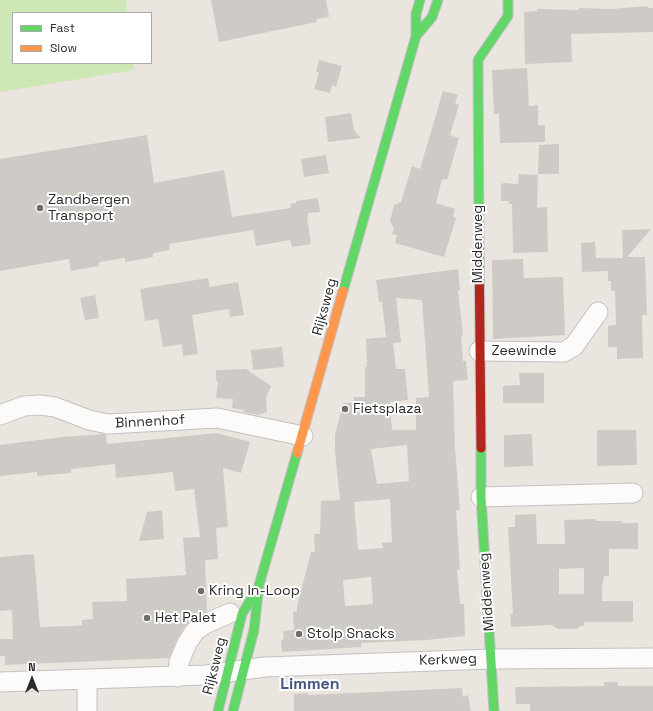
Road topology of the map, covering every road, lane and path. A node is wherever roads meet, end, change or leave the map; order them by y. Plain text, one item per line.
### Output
1 (420, 0) edge
2 (438, 0) edge
3 (508, 0) edge
4 (416, 36) junction
5 (598, 312) dead end
6 (478, 351) junction
7 (0, 415) edge
8 (303, 436) junction
9 (633, 493) dead end
10 (481, 497) junction
11 (259, 585) junction
12 (230, 613) dead end
13 (492, 658) junction
14 (653, 658) edge
15 (236, 671) junction
16 (178, 677) junction
17 (88, 680) junction
18 (0, 682) edge
19 (87, 711) edge
20 (218, 711) edge
21 (233, 711) edge
22 (494, 711) edge

1 - 4 main road, Rijksweg
2 - 4 main road, Rijksweg
3 - 6 main road, Middenweg
4 - 8 main road, Rijksweg
5 - 6 street, Zeewinde
6 - 10 main road, Middenweg
7 - 8 street, Binnenhof
8 - 11 main road, Rijksweg
9 - 10 street
10 - 13 main road, Middenweg
11 - 15 main road, Rijksweg
11 - 15 main road, Rijksweg
12 - 16 street
13 - 14 street, Kerkweg
13 - 15 street, Kerkweg
13 - 22 main road, Middenweg
15 - 16 street, Kerkweg
15 - 20 main road, Rijksweg
15 - 21 main road, Rijksweg
16 - 17 street, Kerkweg
17 - 18 street, Kerkweg
17 - 19 street

